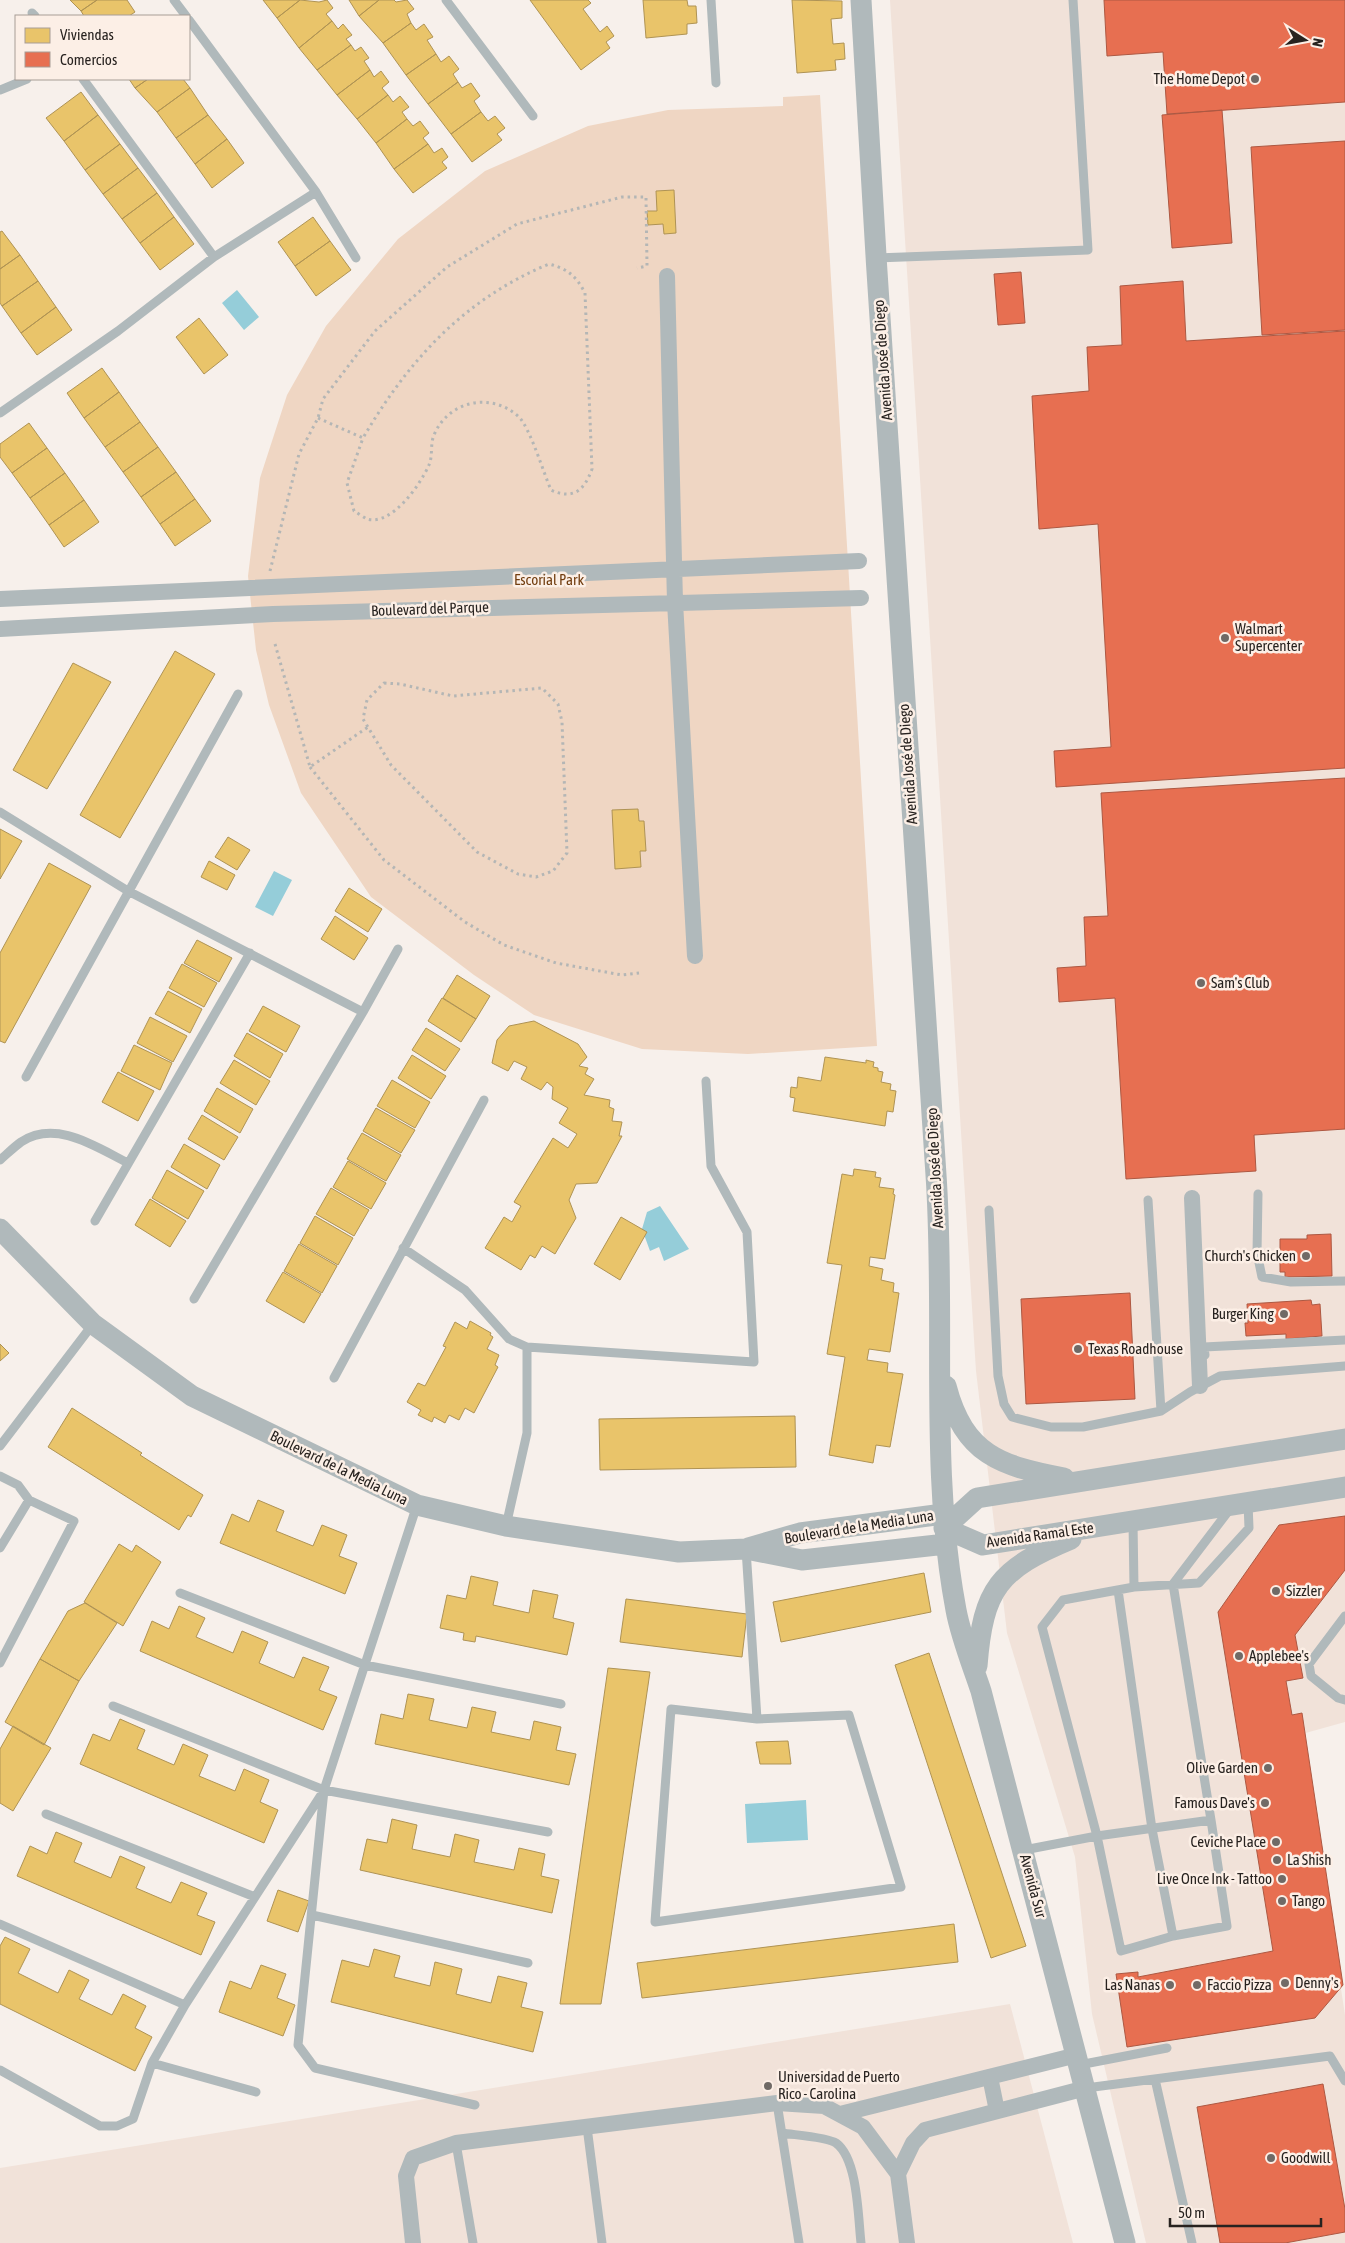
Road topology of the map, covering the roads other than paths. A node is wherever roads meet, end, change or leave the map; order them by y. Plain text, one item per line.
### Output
1 (174, 0) edge
2 (446, 0) edge
3 (711, 0) edge
4 (861, 0) edge
5 (1073, 0) edge
6 (185, 15) edge
7 (190, 21) edge
8 (25, 80) edge
9 (84, 80) edge
10 (716, 83) dead end
11 (0, 90) edge
12 (533, 116) dead end
13 (316, 192) junction
14 (214, 257) junction
15 (356, 258) dead end
16 (876, 258) junction
17 (667, 276) dead end
18 (0, 412) edge
19 (859, 562) dead end
20 (674, 568) junction
21 (861, 598) dead end
22 (0, 599) edge
23 (674, 602) junction
24 (0, 629) edge
25 (238, 694) dead end
26 (0, 812) edge
27 (128, 891) junction
28 (398, 949) dead end
29 (250, 953) junction
30 (696, 956) dead end
31 (363, 1012) junction
32 (26, 1077) dead end
33 (706, 1081) dead end
34 (484, 1100) dead end
35 (0, 1160) edge
36 (128, 1163) junction
37 (1258, 1194) dead end
38 (1192, 1198) dead end
39 (1148, 1200) dead end
40 (989, 1210) dead end
41 (95, 1221) dead end
42 (0, 1230) edge
43 (403, 1248) junction
44 (1345, 1281) edge
45 (194, 1299) dead end
46 (93, 1324) junction
47 (1345, 1340) edge
48 (527, 1348) junction
49 (940, 1361) junction
50 (1345, 1366) edge
51 (334, 1378) dead end
52 (1204, 1384) junction
53 (1161, 1411) junction
54 (1345, 1439) edge
55 (0, 1446) edge
56 (0, 1476) edge
57 (1079, 1481) junction
58 (1345, 1487) edge
59 (29, 1500) junction
60 (1240, 1504) junction
61 (417, 1505) junction
62 (1133, 1521) junction
63 (1105, 1525) junction
64 (506, 1526) junction
65 (944, 1529) junction
66 (0, 1548) edge
67 (746, 1549) junction
68 (1173, 1584) junction
69 (1134, 1587) junction
70 (1118, 1590) junction
71 (180, 1593) dead end
72 (1345, 1616) edge
73 (0, 1663) edge
74 (365, 1665) junction
75 (976, 1676) junction
76 (1345, 1700) edge
77 (560, 1704) dead end
78 (113, 1706) dead end
79 (757, 1719) junction
80 (324, 1790) junction
81 (46, 1814) dead end
82 (1211, 1820) junction
83 (1152, 1829) junction
84 (548, 1832) dead end
85 (1097, 1836) junction
86 (1024, 1850) junction
87 (255, 1897) junction
88 (312, 1915) junction
89 (0, 1924) edge
90 (1173, 1936) junction
91 (528, 1963) dead end
92 (185, 2005) junction
93 (1167, 2048) dead end
94 (1078, 2060) junction
95 (152, 2063) junction
96 (0, 2070) edge
97 (990, 2076) junction
98 (1155, 2079) junction
99 (1345, 2081) edge
100 (1086, 2088) junction
101 (256, 2092) dead end
102 (776, 2103) junction
103 (475, 2105) dead end
104 (997, 2111) junction
105 (840, 2114) junction
106 (587, 2127) junction
107 (782, 2133) junction
108 (456, 2143) junction
109 (898, 2174) junction
110 (413, 2243) edge
111 (473, 2243) edge
112 (602, 2243) edge
113 (800, 2243) edge
114 (861, 2243) edge
115 (907, 2243) edge
116 (1125, 2243) edge
117 (1192, 2243) edge

1 - 6 lane
2 - 12 lane
3 - 10 lane
4 - 16 street, Avenida José de Diego
5 - 16 lane
7 - 13 lane
8 - 11 lane
9 - 14 lane
13 - 14 lane
13 - 15 lane
14 - 18 lane
16 - 49 street, Avenida José de Diego
17 - 20 street
19 - 20 street, Boulevard del Parque
20 - 22 street, Boulevard del Parque
20 - 23 street
21 - 23 street, Boulevard del Parque
23 - 24 street, Boulevard del Parque
23 - 30 street
25 - 27 lane
26 - 27 lane
27 - 29 lane
27 - 32 lane
28 - 31 lane
29 - 31 lane
29 - 36 lane
31 - 45 lane
33 - 48 lane
34 - 43 lane
35 - 36 lane
36 - 41 lane
37 - 44 lane
38 - 52 street
39 - 53 lane
40 - 53 lane
42 - 46 street, Boulevard de la Media Luna
43 - 48 lane
43 - 51 lane
46 - 55 lane
46 - 61 street, Boulevard de la Media Luna
47 - 52 lane
48 - 64 lane
49 - 57 street
49 - 65 street, Avenida José de Diego
50 - 52 lane
52 - 53 lane
54 - 57 street
56 - 59 lane
57 - 65 street
58 - 60 street, Avenida Ramal Este
59 - 66 lane
59 - 73 lane
60 - 62 street, Avenida Ramal Este
60 - 68 lane
60 - 68 lane
61 - 64 street, Boulevard de la Media Luna
61 - 74 lane
62 - 63 street, Avenida Ramal Este
62 - 69 lane
63 - 65 street, Avenida Ramal Este
63 - 75 street
64 - 67 street, Boulevard de la Media Luna
65 - 67 street, Boulevard de la Media Luna
65 - 67 street, Boulevard de la Media Luna
65 - 75 street, Avenida Sur
67 - 79 lane
68 - 69 lane
68 - 82 lane
69 - 70 lane
70 - 83 lane
70 - 85 lane
71 - 74 lane
72 - 76 lane
74 - 77 lane
74 - 80 lane
75 - 86 street, Avenida Sur
78 - 80 lane
79 - 79 lane
80 - 84 lane
80 - 87 lane
80 - 88 lane
81 - 87 lane
82 - 83 lane
82 - 90 lane
83 - 85 lane
83 - 90 lane
85 - 86 lane
85 - 90 lane
86 - 94 street, Avenida Sur
87 - 92 lane
88 - 91 lane
88 - 103 lane
89 - 92 lane
92 - 95 lane
93 - 94 lane
94 - 97 street
94 - 100 street, Avenida Sur
95 - 96 lane
95 - 101 lane
97 - 104 street
97 - 105 street
98 - 99 lane
98 - 100 lane
98 - 117 lane
100 - 104 street
100 - 116 street, Avenida Sur
102 - 105 street
102 - 106 street
102 - 107 lane
104 - 109 street
105 - 109 street
106 - 108 street
106 - 112 lane
107 - 113 lane
107 - 114 lane
108 - 110 street
108 - 111 lane
109 - 115 street

